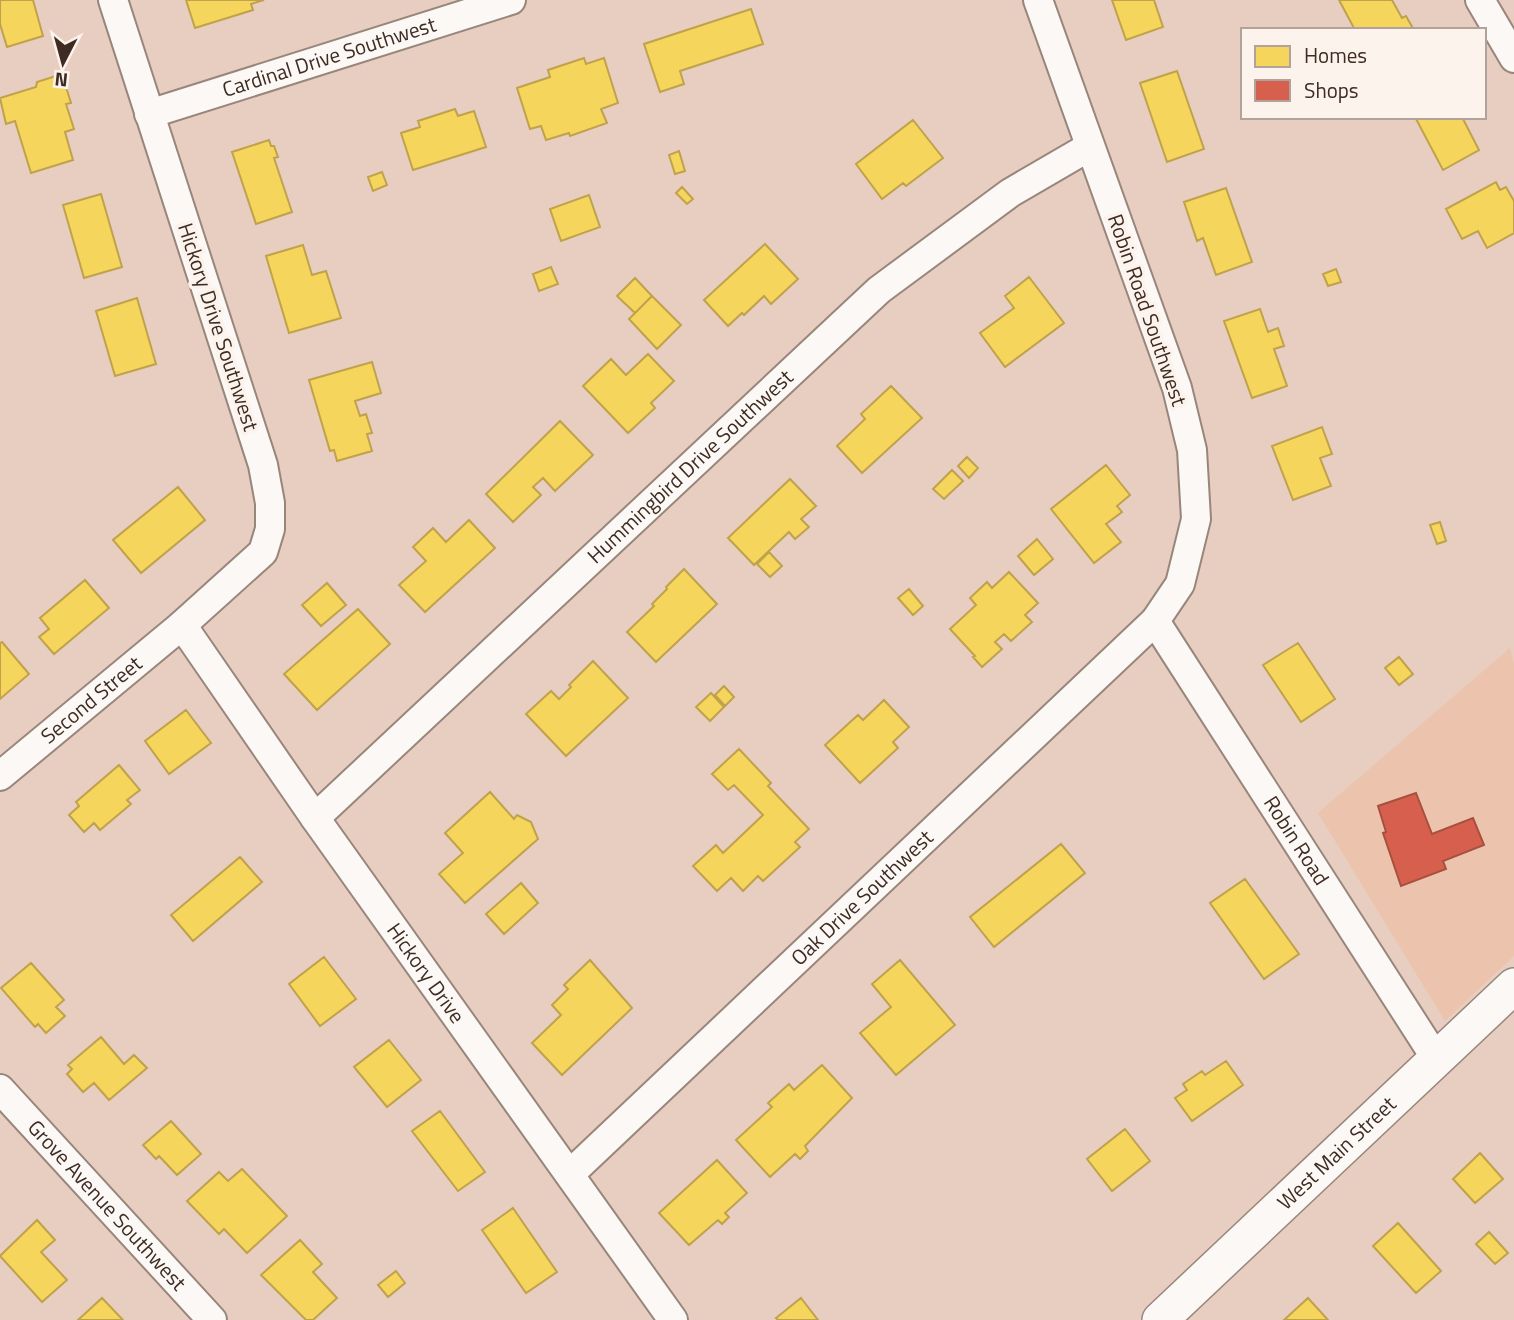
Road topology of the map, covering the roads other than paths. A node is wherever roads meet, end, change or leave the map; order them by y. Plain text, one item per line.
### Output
1 (113, 0) edge
2 (511, 0) edge
3 (1038, 0) edge
4 (1480, 0) edge
5 (1514, 58) edge
6 (149, 114) junction
7 (1089, 148) junction
8 (1154, 621) junction
9 (182, 625) junction
10 (0, 776) edge
11 (315, 818) junction
12 (1514, 986) edge
13 (1437, 1060) junction
14 (0, 1089) edge
15 (570, 1174) junction
16 (212, 1320) edge
17 (673, 1320) edge
18 (1160, 1320) edge

1 - 6 street, Hickory Drive Southwest
2 - 6 street, Cardinal Drive Southwest
3 - 7 street, Robin Road Southwest
4 - 5 street
6 - 9 street, Hickory Drive Southwest
7 - 8 street, Robin Road Southwest
7 - 11 street, Hummingbird Drive Southwest
8 - 13 street, Robin Road
8 - 15 street, Oak Drive Southwest
9 - 10 street, Second Street
9 - 11 street, Hickory Drive
11 - 15 street, Hickory Drive
12 - 13 main road, West Main Street
13 - 18 main road, West Main Street
14 - 16 street, Grove Avenue Southwest
15 - 17 street, Hickory Drive

